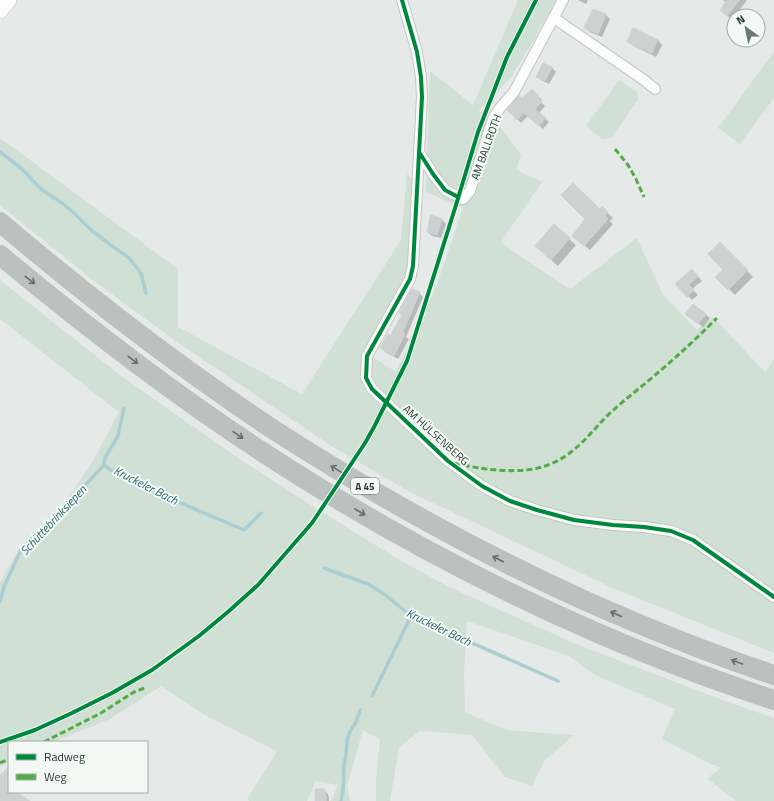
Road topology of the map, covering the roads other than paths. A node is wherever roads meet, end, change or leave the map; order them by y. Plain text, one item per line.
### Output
1 (9, 0) edge
2 (402, 0) edge
3 (563, 0) edge
4 (0, 11) edge
5 (554, 18) junction
6 (655, 89) dead end
7 (419, 152) junction
8 (0, 222) edge
9 (0, 255) edge
10 (774, 597) edge
11 (774, 675) edge
12 (774, 700) edge

1 - 4 street
2 - 7 street, AM HÜLSENBERG
3 - 5 street, AM BALLROTH
5 - 6 street
5 - 7 street, AM BALLROTH
7 - 10 street, AM HÜLSENBERG
11 -> 8 highway, A 45
9 -> 12 highway, A 45

